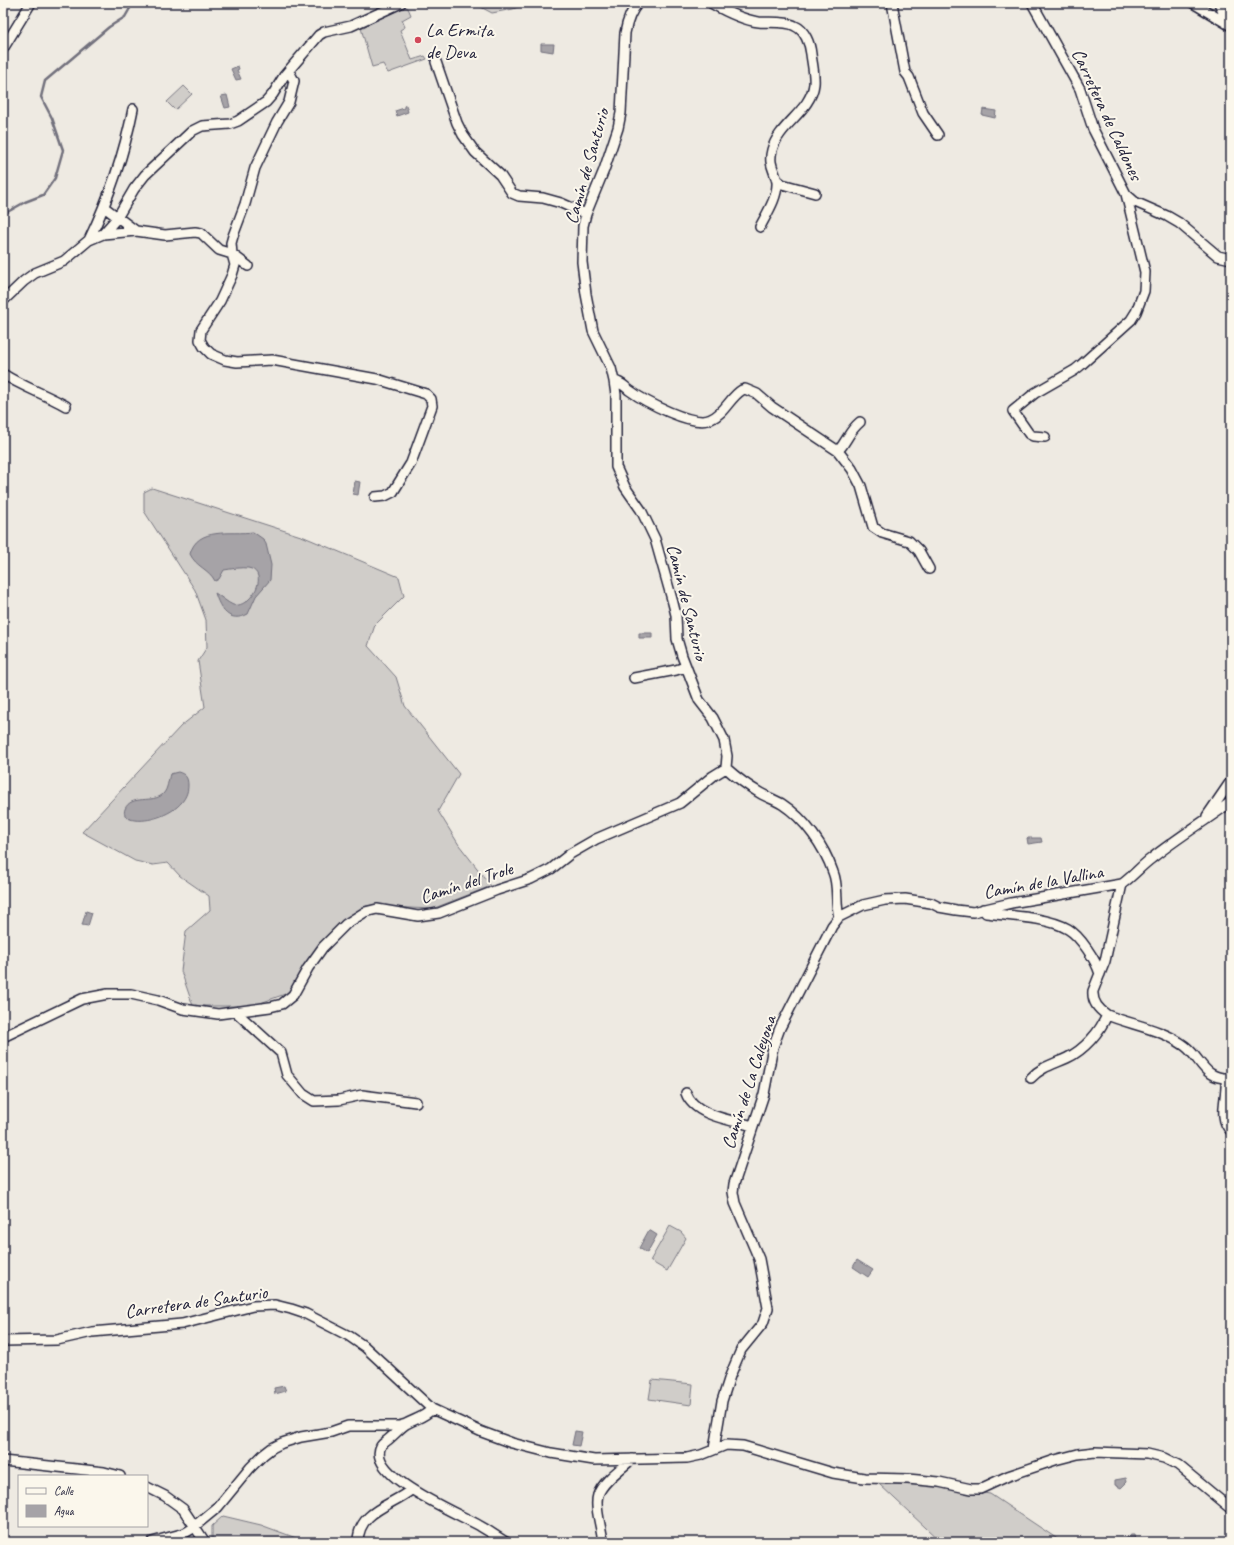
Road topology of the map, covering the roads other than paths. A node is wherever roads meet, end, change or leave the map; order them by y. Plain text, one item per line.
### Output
1 (31, 3) edge
2 (401, 3) edge
3 (638, 3) edge
4 (711, 3) edge
5 (892, 3) edge
6 (1032, 3) edge
7 (1193, 3) edge
8 (1219, 3) edge
9 (1231, 25) edge
10 (3, 49) edge
11 (436, 62) dead end
12 (288, 72) junction
13 (133, 109) dead end
14 (938, 135) dead end
15 (777, 180) junction
16 (815, 193) dead end
17 (1126, 194) junction
18 (104, 207) junction
19 (586, 214) junction
20 (118, 218) junction
21 (760, 228) dead end
22 (136, 231) junction
23 (103, 234) junction
24 (89, 240) junction
25 (232, 254) junction
26 (1231, 259) edge
27 (248, 266) dead end
28 (3, 301) edge
29 (3, 374) edge
30 (614, 381) junction
31 (66, 406) dead end
32 (860, 422) dead end
33 (1044, 437) dead end
34 (838, 451) junction
35 (375, 497) dead end
36 (929, 569) dead end
37 (686, 667) junction
38 (634, 678) dead end
39 (726, 768) junction
40 (1231, 781) edge
41 (1231, 802) edge
42 (1204, 822) junction
43 (1122, 884) junction
44 (983, 909) junction
45 (839, 917) junction
46 (1100, 974) junction
47 (236, 1012) junction
48 (1107, 1015) junction
49 (3, 1037) edge
50 (1032, 1078) dead end
51 (1228, 1078) edge
52 (686, 1093) dead end
53 (416, 1102) dead end
54 (753, 1126) junction
55 (1231, 1132) edge
56 (3, 1342) edge
57 (432, 1409) junction
58 (406, 1424) junction
59 (714, 1449) junction
60 (632, 1459) junction
61 (3, 1461) edge
62 (116, 1475) edge
63 (148, 1488) edge
64 (411, 1490) junction
65 (1231, 1510) edge
66 (195, 1526) junction
67 (152, 1542) edge
68 (205, 1542) edge
69 (358, 1542) edge
70 (506, 1542) edge
71 (603, 1542) edge

1 - 10 street
2 - 12 street
3 - 19 street, Camín de Santurio
4 - 15 street
5 - 14 street
6 - 17 street, Carretera de Caldones
7 - 9 street
8 - 9 street
11 - 19 street
12 - 20 street
12 - 25 street
13 - 18 street
15 - 16 street
15 - 21 street
17 - 26 street, Carretera de Caldones
17 - 33 street
18 - 20 street
18 - 24 street
19 - 30 street, Camín de Santurio
20 - 22 street
20 - 23 street
22 - 23 street
22 - 25 street
23 - 24 street
24 - 28 street
25 - 27 street
25 - 35 street
29 - 31 street
30 - 34 street
30 - 37 street, Camín de Santurio
32 - 34 street
34 - 36 street
37 - 38 street
37 - 39 street, Camín de Santurio
39 - 45 street
39 - 47 street, Camín del Trole
40 - 42 street
41 - 42 street, Camín de la Vallina
42 - 43 street, Camín de la Vallina
43 - 44 street, Camín de la Vallina
43 - 46 street
44 - 45 street, Camín de la Vallina
44 - 46 street
45 - 54 street, Camín de La Caleyona
46 - 48 street
47 - 49 street, Camín del Trole
47 - 53 street
48 - 50 street
48 - 51 street
51 - 55 street
52 - 54 street
54 - 59 street, Camín de La Caleyona
56 - 57 street, Carretera de Santurio
57 - 58 street
57 - 60 street, Carretera de Santurio
58 - 64 street
58 - 66 street
59 - 60 street, Carretera de Santurio
59 - 65 street, Carretera de Santurio
60 - 71 street
61 - 62 street
63 - 66 street
64 - 69 street
64 - 70 street
66 - 67 street
66 - 68 street

